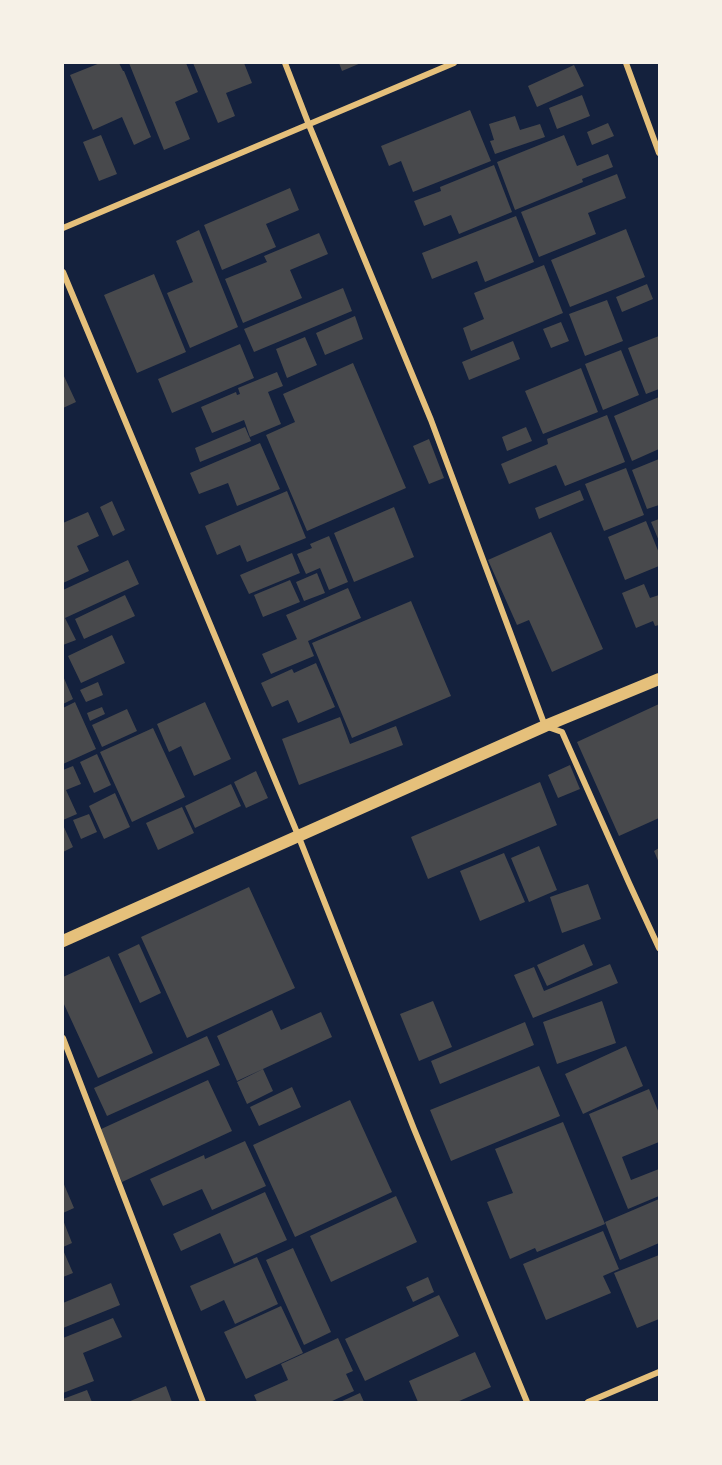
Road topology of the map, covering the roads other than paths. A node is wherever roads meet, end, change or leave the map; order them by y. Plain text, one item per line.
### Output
1 (285, 63) edge
2 (454, 63) edge
3 (626, 63) edge
4 (309, 124) junction
5 (659, 153) edge
6 (63, 228) edge
7 (63, 272) edge
8 (659, 679) edge
9 (545, 726) junction
10 (298, 836) junction
11 (63, 941) edge
12 (659, 948) edge
13 (63, 1038) edge
14 (659, 1372) edge
15 (203, 1402) edge
16 (527, 1402) edge
17 (588, 1402) edge

1 - 4 street
2 - 4 street
3 - 5 street
4 - 6 street
4 - 9 street
7 - 10 street
8 - 9 main road
9 - 10 main road
9 - 12 street
10 - 11 main road
10 - 16 street
13 - 15 street
14 - 17 street

